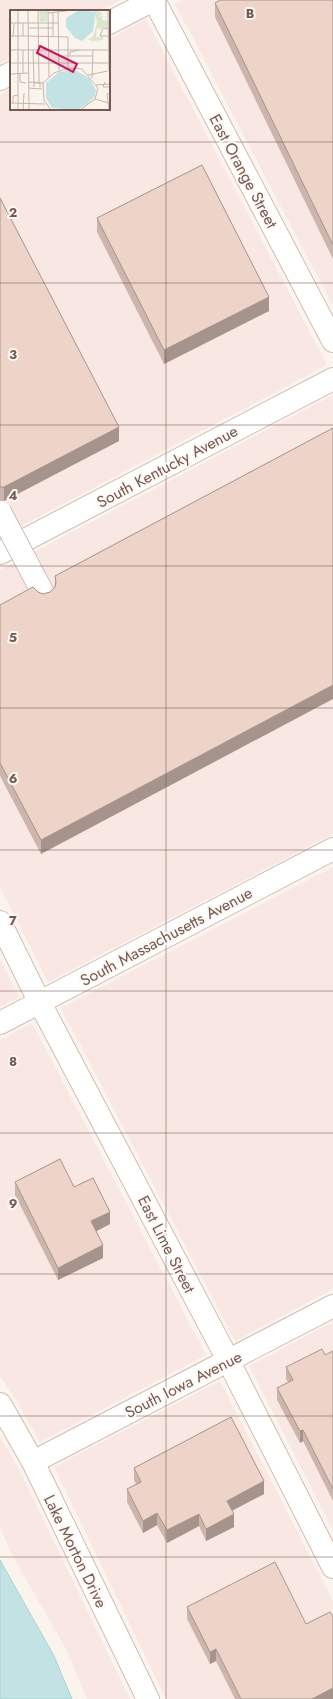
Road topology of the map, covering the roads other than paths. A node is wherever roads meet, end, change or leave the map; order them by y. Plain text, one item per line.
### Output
1 (154, 0) edge
2 (110, 22) edge
3 (10, 74) edge
4 (0, 79) edge
5 (333, 341) edge
6 (333, 379) edge
7 (0, 512) edge
8 (0, 553) edge
9 (44, 595) edge
10 (333, 849) edge
11 (0, 922) edge
12 (40, 1003) junction
13 (0, 1023) edge
14 (333, 1306) edge
15 (228, 1360) junction
16 (0, 1404) edge
17 (33, 1462) junction
18 (333, 1566) edge
19 (148, 1699) edge

1 - 2 street
1 - 5 street, East Orange Street
3 - 4 street
6 - 8 street, South Kentucky Avenue
7 - 9 street, bridge
10 - 12 street, South Massachusetts Avenue
11 - 12 street, East Lime Street
12 - 13 street, South Massachusetts Avenue
12 - 15 street, East Lime Street
14 - 15 street, South Iowa Avenue
15 - 17 street, South Iowa Avenue
15 - 18 street, East Lime Street
16 - 17 street, Lake Morton Drive
17 - 19 street, Lake Morton Drive

